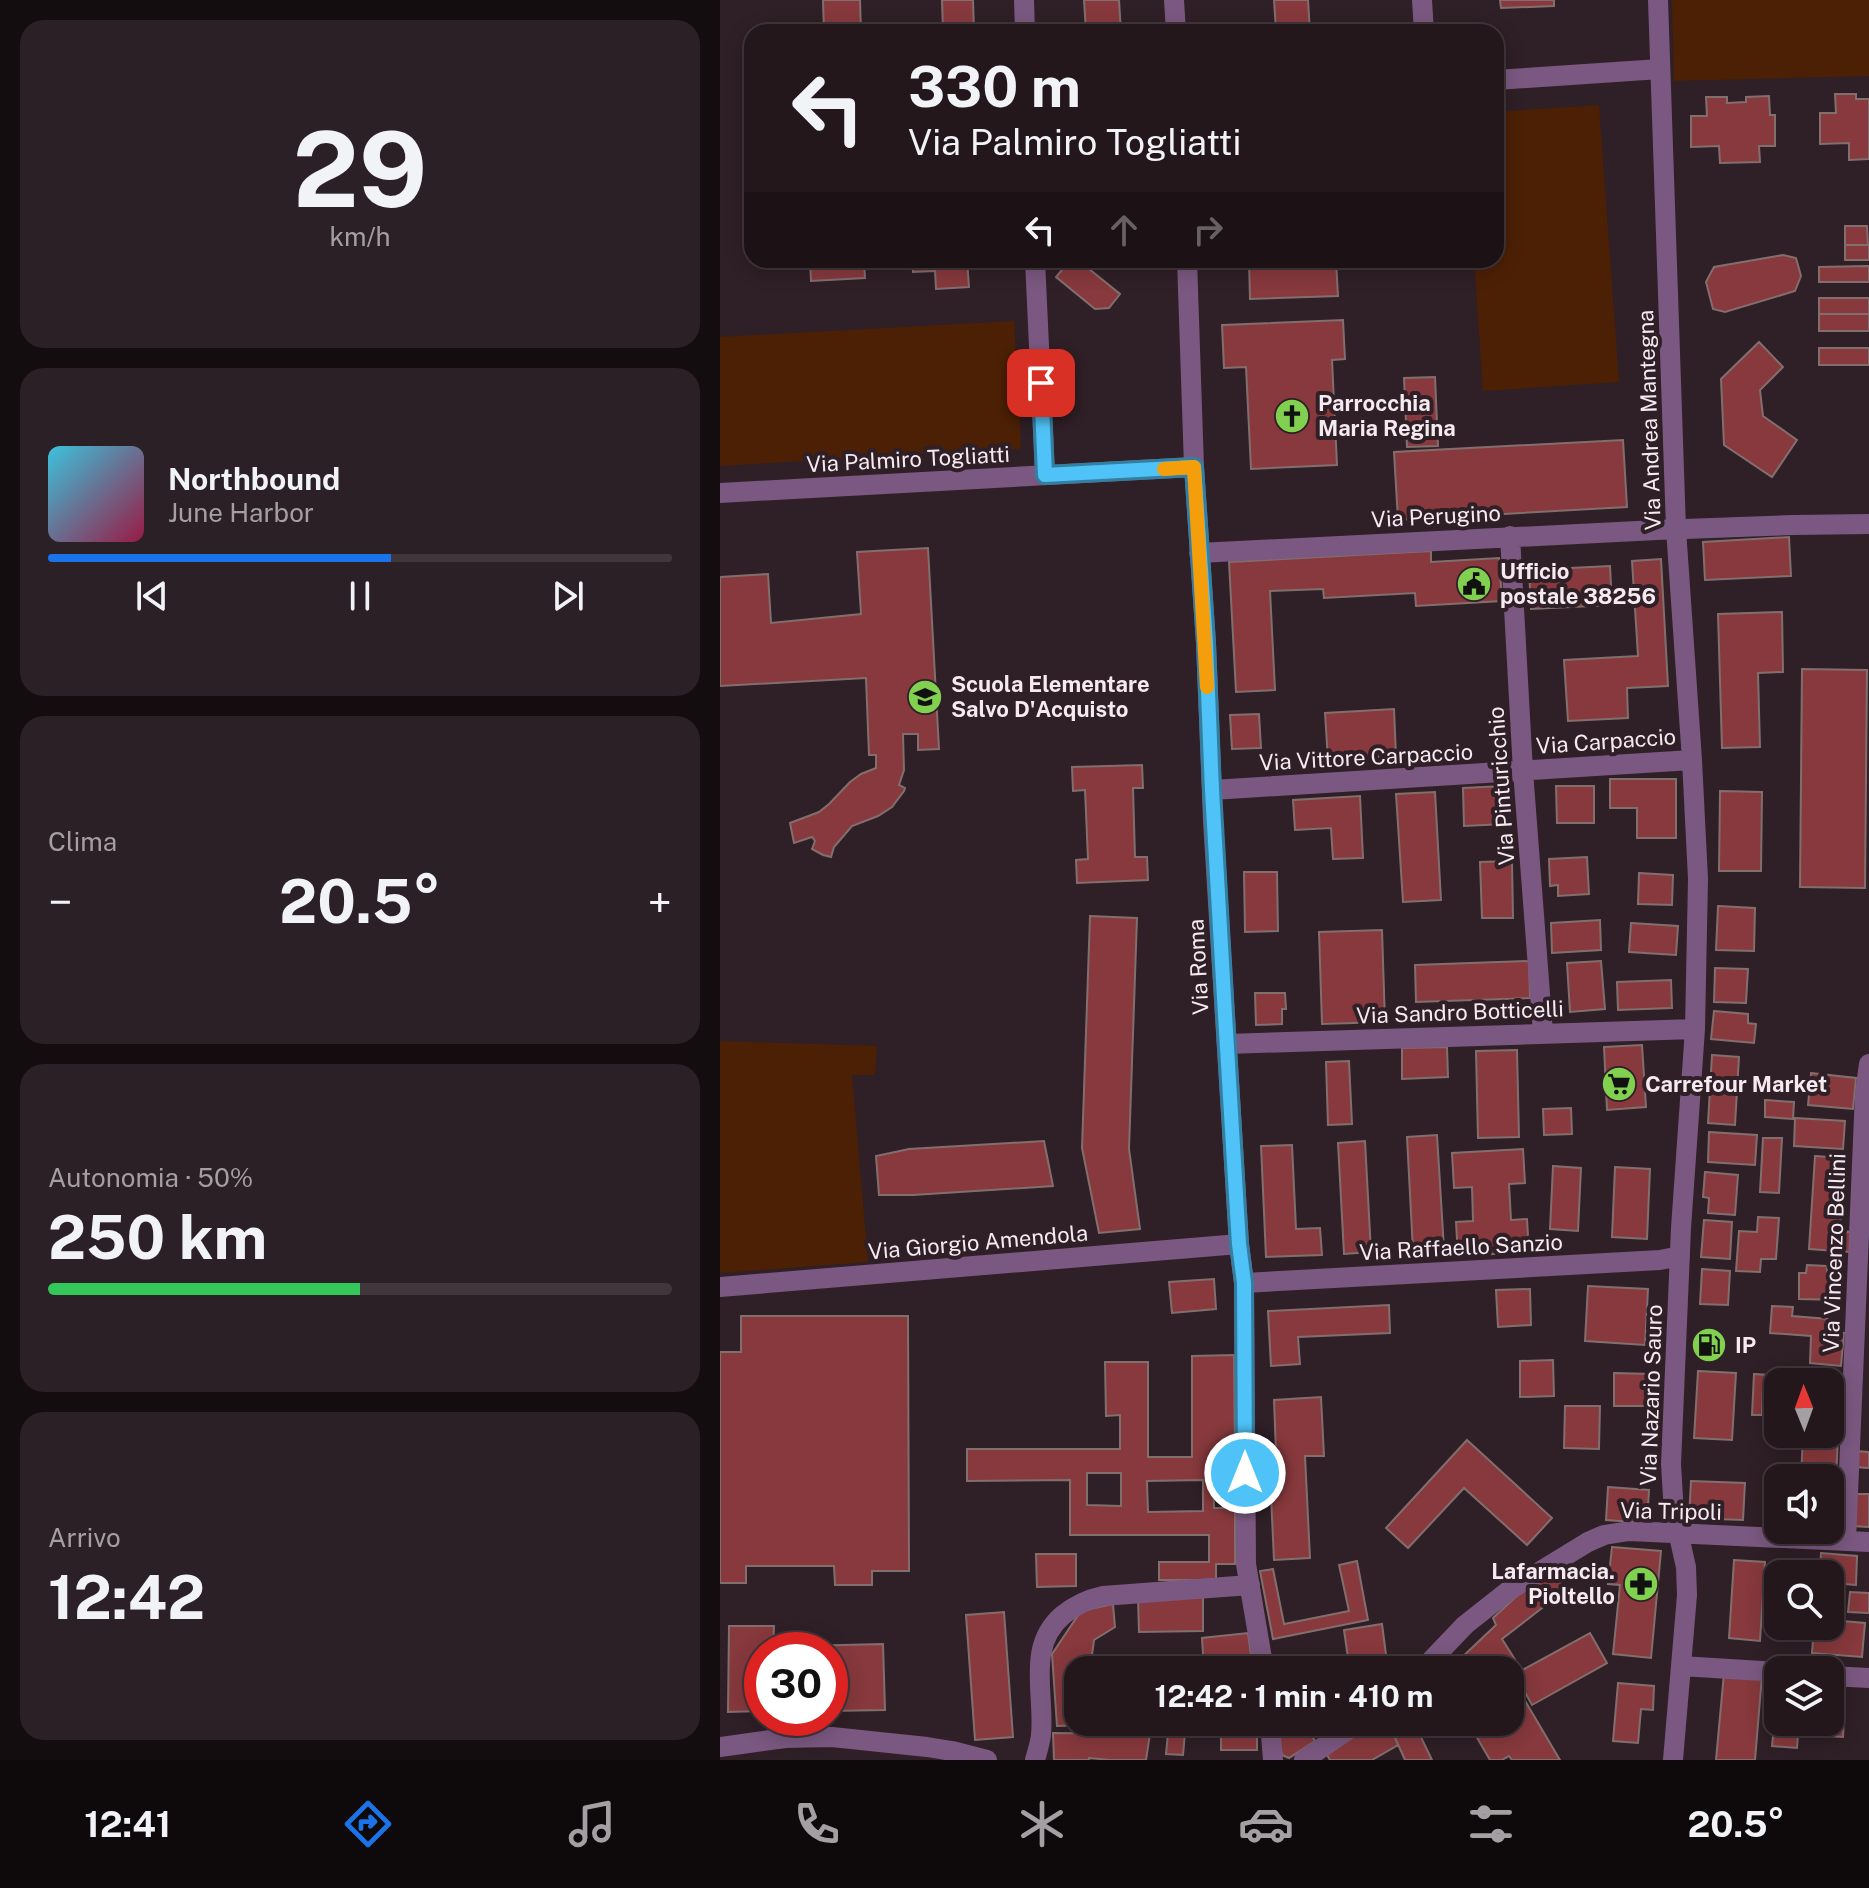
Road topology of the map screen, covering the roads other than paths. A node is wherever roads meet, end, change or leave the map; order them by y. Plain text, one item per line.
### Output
1 (1024, 0) edge
2 (1174, 0) edge
3 (1422, 0) edge
4 (1658, 0) edge
5 (1025, 24) edge
6 (1176, 24) edge
7 (1424, 24) edge
8 (1660, 69) junction
9 (1504, 79) edge
10 (1035, 268) edge
11 (1187, 268) edge
12 (1194, 467) junction
13 (1045, 475) junction
14 (720, 493) edge
15 (1869, 524) edge
16 (1676, 529) junction
17 (1510, 536) junction
18 (1199, 553) junction
19 (1692, 760) junction
20 (1523, 771) junction
21 (1212, 790) junction
22 (1695, 1029) junction
23 (1543, 1033) junction
24 (1227, 1044) junction
25 (1869, 1064) edge
26 (1866, 1143) edge
27 (1239, 1244) junction
28 (1680, 1256) junction
29 (1244, 1283) junction
30 (720, 1287) edge
31 (1862, 1309) edge
32 (1677, 1533) junction
33 (1846, 1541) junction
34 (1869, 1542) edge
35 (1250, 1585) junction
36 (1262, 1656) edge
37 (1435, 1656) edge
38 (1681, 1666) junction
39 (1764, 1671) edge
40 (1844, 1677) edge
41 (1869, 1678) edge
42 (1271, 1736) edge
43 (1339, 1736) edge
44 (720, 1747) edge
45 (987, 1760) edge
46 (1035, 1760) edge
47 (1273, 1760) edge
48 (1304, 1760) edge
49 (1673, 1760) edge

1 - 5 street
2 - 6 street
3 - 7 street
4 - 8 street, Via Andrea Mantegna
8 - 9 street
8 - 16 street, Via Andrea Mantegna
10 - 13 street
11 - 12 street, Via Roma
12 - 13 street, Via Palmiro Togliatti
12 - 18 street, Via Roma
13 - 14 street, Via Palmiro Togliatti
15 - 16 street, Via Perugino
16 - 17 street, Via Perugino
16 - 19 street, Via Andrea Mantegna
17 - 18 street, Via Perugino
17 - 20 street, Via Pinturicchio
18 - 21 street, Via Roma
19 - 20 street, Via Carpaccio
19 - 22 street, Via Andrea Mantegna
20 - 21 street, Via Vittore Carpaccio
20 - 23 street, Via Pinturicchio
21 - 24 street, Via Roma
22 - 23 street, Via Sandro Botticelli
22 - 28 street, Via Nazario Sauro
23 - 24 street, Via Sandro Botticelli
24 - 27 street, Via Roma
25 - 26 street, Via Vincenzo Bellini
26 - 31 street, Via Vincenzo Bellini
27 - 29 street, Via Roma
27 - 30 street, Via Giorgio Amendola
28 - 29 street, Via Raffaello Sanzio
28 - 32 street, Via Nazario Sauro
29 - 35 street, Via Roma
31 - 33 street, Via Vincenzo Bellini
32 - 33 street, Via Tripoli
32 - 37 street, Via Tripoli
32 - 38 street, Via Nazario Sauro
33 - 34 street, Via Tripoli
35 - 36 street, Via Roma
35 - 46 street
38 - 39 street
38 - 49 street, Via Nazario Sauro
40 - 41 street
42 - 47 street
43 - 48 street
44 - 45 street

